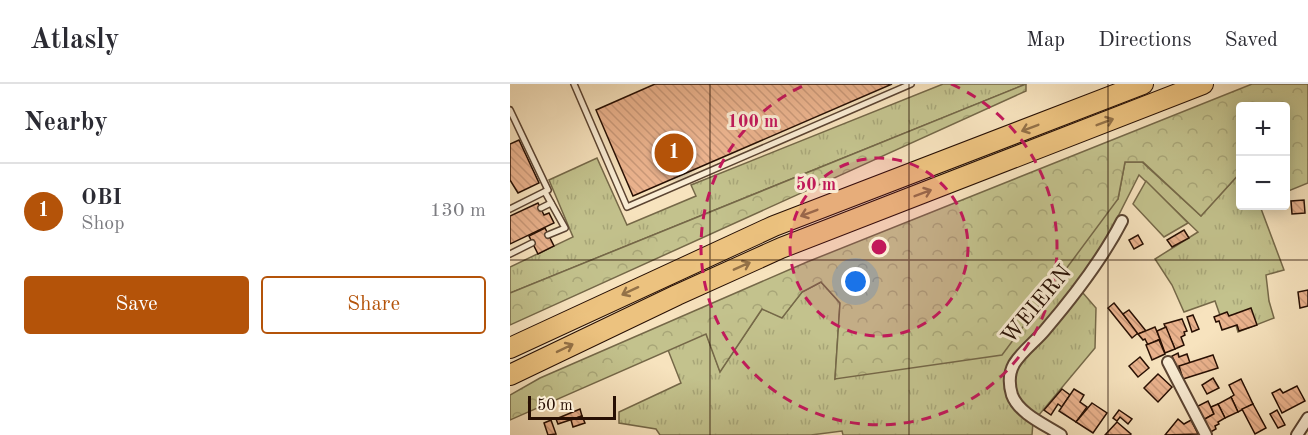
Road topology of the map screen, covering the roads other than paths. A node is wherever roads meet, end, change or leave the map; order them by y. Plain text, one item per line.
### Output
1 (574, 84) edge
2 (911, 84) edge
3 (1143, 84) edge
4 (1203, 84) edge
5 (510, 110) edge
6 (545, 192) junction
7 (551, 202) junction
8 (541, 208) dead end
9 (510, 209) edge
10 (1122, 221) dead end
11 (549, 235) dead end
12 (532, 243) dead end
13 (510, 254) edge
14 (510, 348) edge
15 (1168, 362) dead end
16 (510, 375) edge
17 (1308, 418) edge
18 (1061, 435) edge
19 (1206, 435) edge
20 (1298, 435) edge

1 - 2 lane
3 -> 14 highway
16 -> 4 highway
5 - 6 lane
6 - 7 lane
6 - 9 lane
7 - 8 lane
7 - 11 lane
10 - 18 street, WEIERN
12 - 13 lane
15 - 19 street
17 - 20 street

